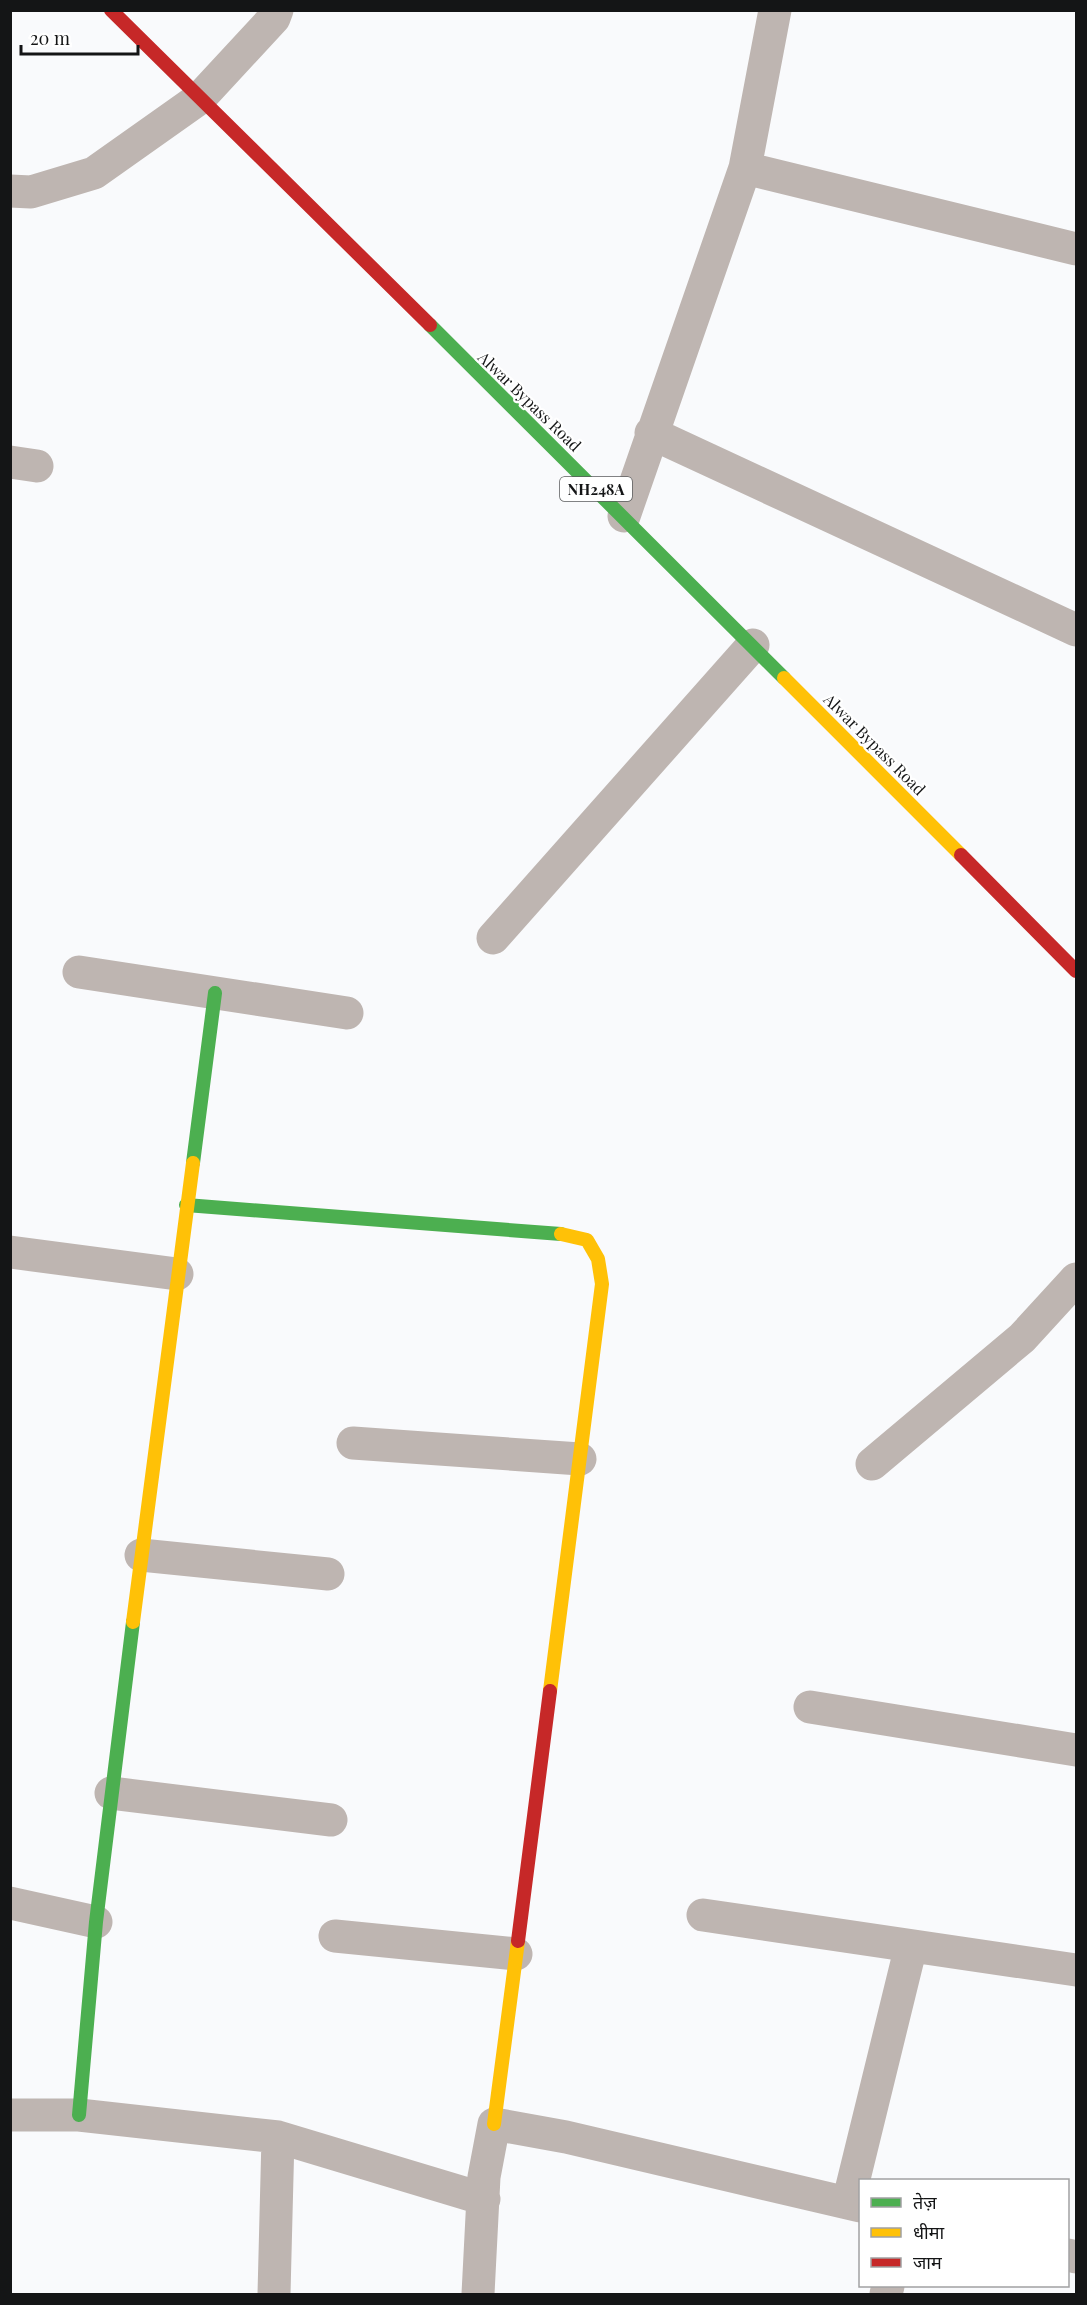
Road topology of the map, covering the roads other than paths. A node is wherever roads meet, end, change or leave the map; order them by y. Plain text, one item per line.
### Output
1 (111, 10) edge
2 (277, 10) edge
3 (775, 10) edge
4 (200, 98) junction
5 (745, 168) junction
6 (10, 190) edge
7 (1077, 249) edge
8 (651, 433) junction
9 (624, 516) junction
10 (1077, 630) edge
11 (753, 645) junction
12 (493, 938) dead end
13 (1077, 970) edge
14 (79, 972) dead end
15 (215, 993) junction
16 (347, 1013) dead end
17 (186, 1205) junction
18 (10, 1252) edge
19 (177, 1274) junction
20 (1077, 1280) edge
21 (353, 1443) dead end
22 (580, 1459) junction
23 (872, 1464) dead end
24 (141, 1555) junction
25 (328, 1574) dead end
26 (810, 1707) dead end
27 (1077, 1750) edge
28 (111, 1794) junction
29 (331, 1820) dead end
30 (10, 1903) edge
31 (703, 1915) dead end
32 (96, 1922) junction
33 (335, 1936) dead end
34 (911, 1946) junction
35 (516, 1954) junction
36 (1077, 1971) edge
37 (10, 2115) edge
38 (78, 2115) junction
39 (494, 2124) junction
40 (278, 2137) junction
41 (860, 2179) edge
42 (859, 2182) edge
43 (484, 2199) junction
44 (854, 2205) edge
45 (274, 2295) edge
46 (478, 2295) edge

1 - 4 main road, Alwar Bypass Road / NH248A
2 - 4 street
3 - 5 street
4 - 6 street
4 - 9 main road, Alwar Bypass Road / NH248A
5 - 7 street
5 - 8 street
8 - 9 street
8 - 10 street
9 - 11 main road, Alwar Bypass Road / NH248A
11 - 12 street
11 - 13 main road, Alwar Bypass Road / NH248A
14 - 15 street
15 - 16 street
15 - 17 main road
17 - 19 main road
17 - 22 main road
18 - 19 street
19 - 24 main road
20 - 23 street
21 - 22 street
22 - 35 main road
24 - 25 street
24 - 28 main road
26 - 27 street
28 - 29 street
28 - 32 main road
30 - 32 street
31 - 34 street
32 - 38 main road
33 - 35 street
34 - 36 street
34 - 41 street
35 - 39 main road
37 - 38 street
38 - 40 street
39 - 43 street
39 - 44 street
40 - 43 street
40 - 45 street
42 - 44 street
43 - 46 street

